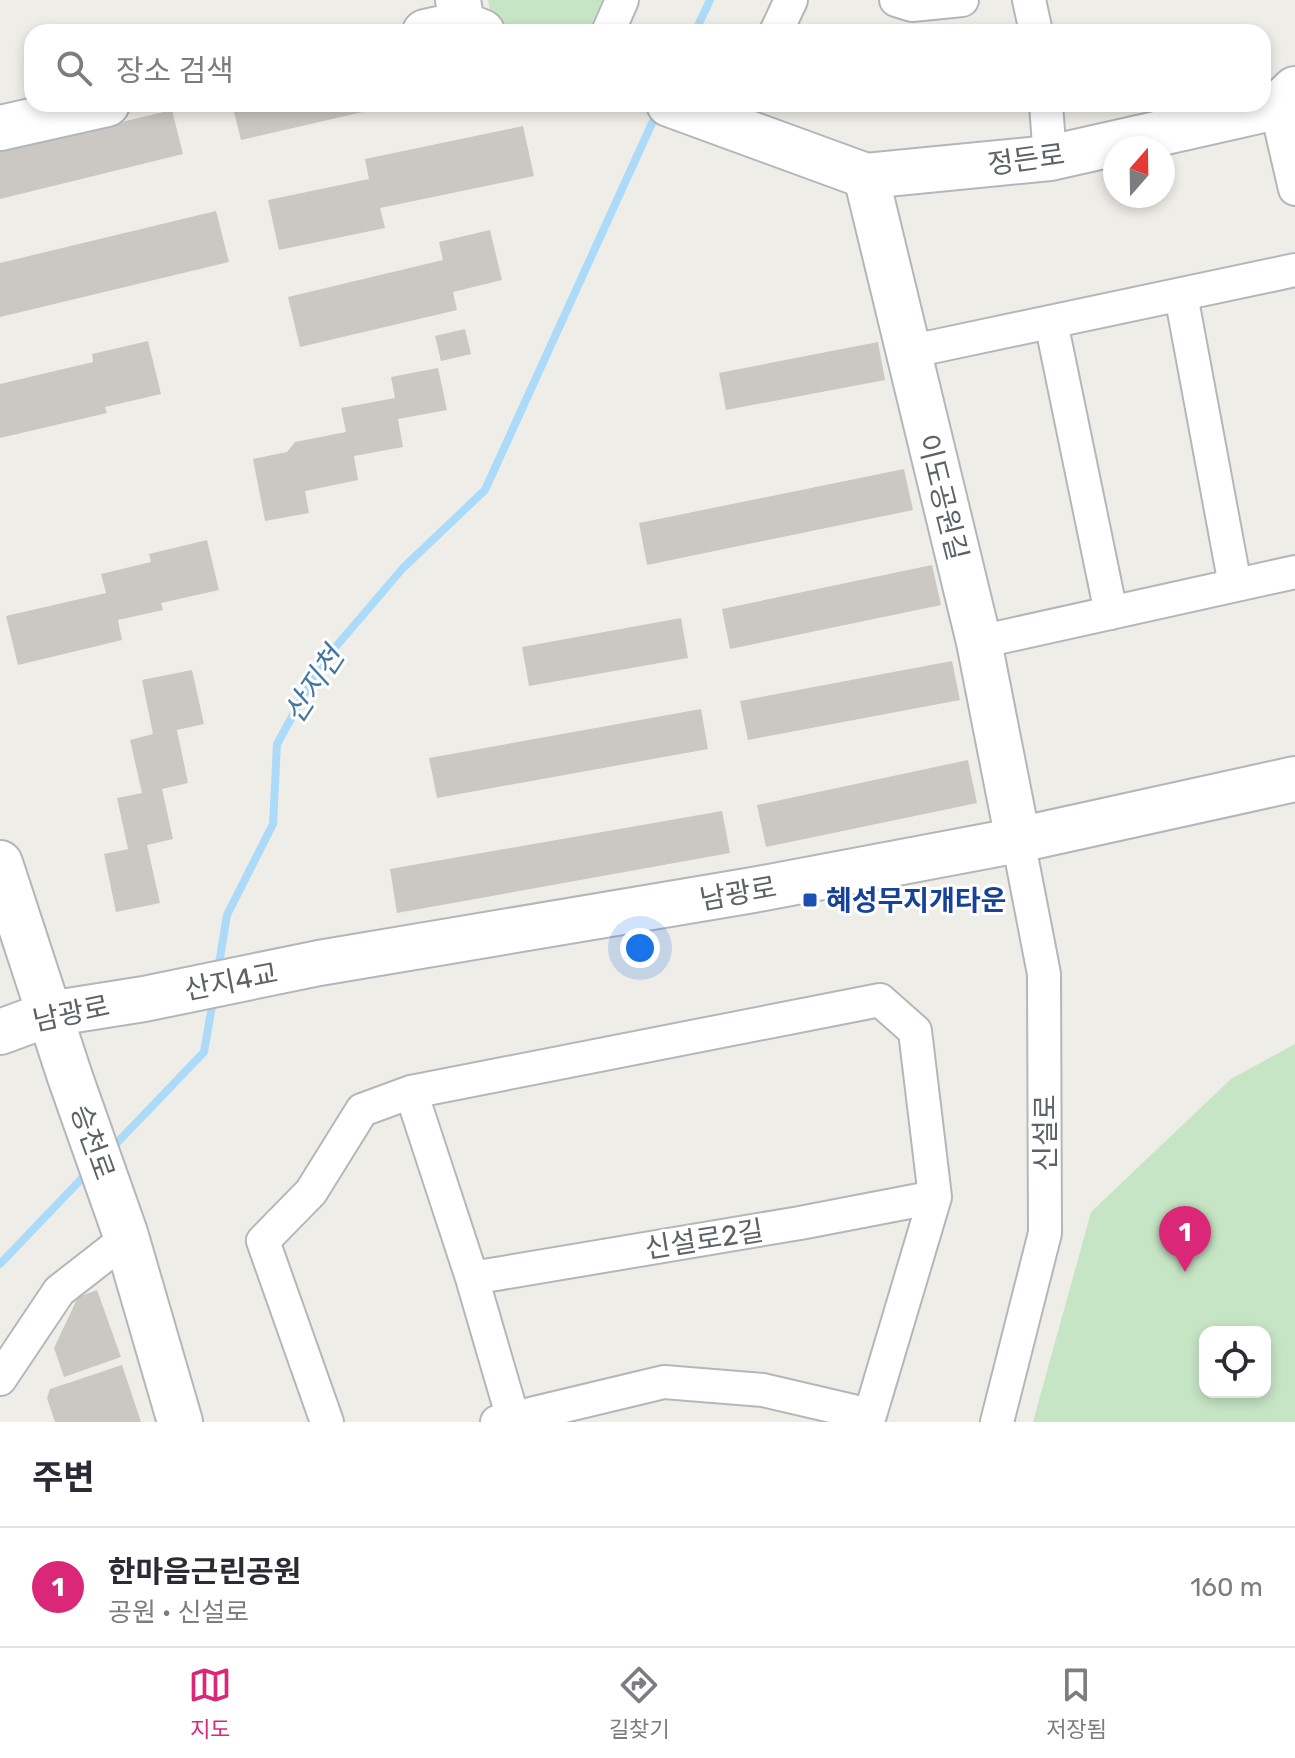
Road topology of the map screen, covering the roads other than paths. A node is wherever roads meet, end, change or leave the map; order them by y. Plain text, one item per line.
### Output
1 (622, 0) edge
2 (791, 0) edge
3 (896, 0) edge
4 (962, 0) edge
5 (1029, 0) edge
6 (612, 24) edge
7 (780, 24) edge
8 (1034, 24) edge
9 (1286, 98) edge
10 (67, 112) edge
11 (702, 112) edge
12 (1047, 112) edge
13 (1231, 112) edge
14 (743, 122) edge
15 (1, 125) edge
16 (1050, 158) junction
17 (866, 176) junction
18 (1295, 189) edge
19 (1295, 270) edge
20 (1181, 295) junction
21 (1051, 322) junction
22 (908, 352) junction
23 (1295, 572) edge
24 (1235, 585) junction
25 (1111, 613) junction
26 (979, 642) junction
27 (1295, 779) edge
28 (1018, 840) junction
29 (0, 863) edge
30 (319, 963) joint
31 (144, 999) joint
32 (49, 1014) junction
33 (0, 1032) edge
34 (411, 1092) junction
35 (935, 1197) junction
36 (126, 1236) junction
37 (472, 1278) junction
38 (0, 1379) edge
39 (508, 1420) edge
40 (180, 1422) edge
41 (327, 1422) edge
42 (997, 1422) edge

1 - 6 street
2 - 7 street
3 - 4 street
5 - 8 street
9 - 18 street
10 - 15 main road
11 - 14 main road, 정든로
12 - 16 street
13 - 16 main road, 정든로
14 - 17 main road, 정든로
16 - 17 main road, 정든로
17 - 22 main road, 이도공원길
19 - 20 street
20 - 21 street
20 - 24 street
21 - 22 street
21 - 25 street
22 - 26 main road, 이도공원길
23 - 24 street
24 - 25 street
25 - 26 street
26 - 28 main road, 이도공원길
27 - 28 main road, 남광로
28 - 30 main road, 남광로
28 - 42 street, 신설로
29 - 32 main road, 승천로
30 - 31 main road, 산지4교
31 - 32 main road, 남광로
32 - 33 main road, 남광로
32 - 36 main road, 승천로
34 - 35 street
34 - 37 street
34 - 41 street
35 - 37 street, 신설로2길
35 - 39 street
36 - 38 street
36 - 40 main road, 승천로
37 - 39 street

